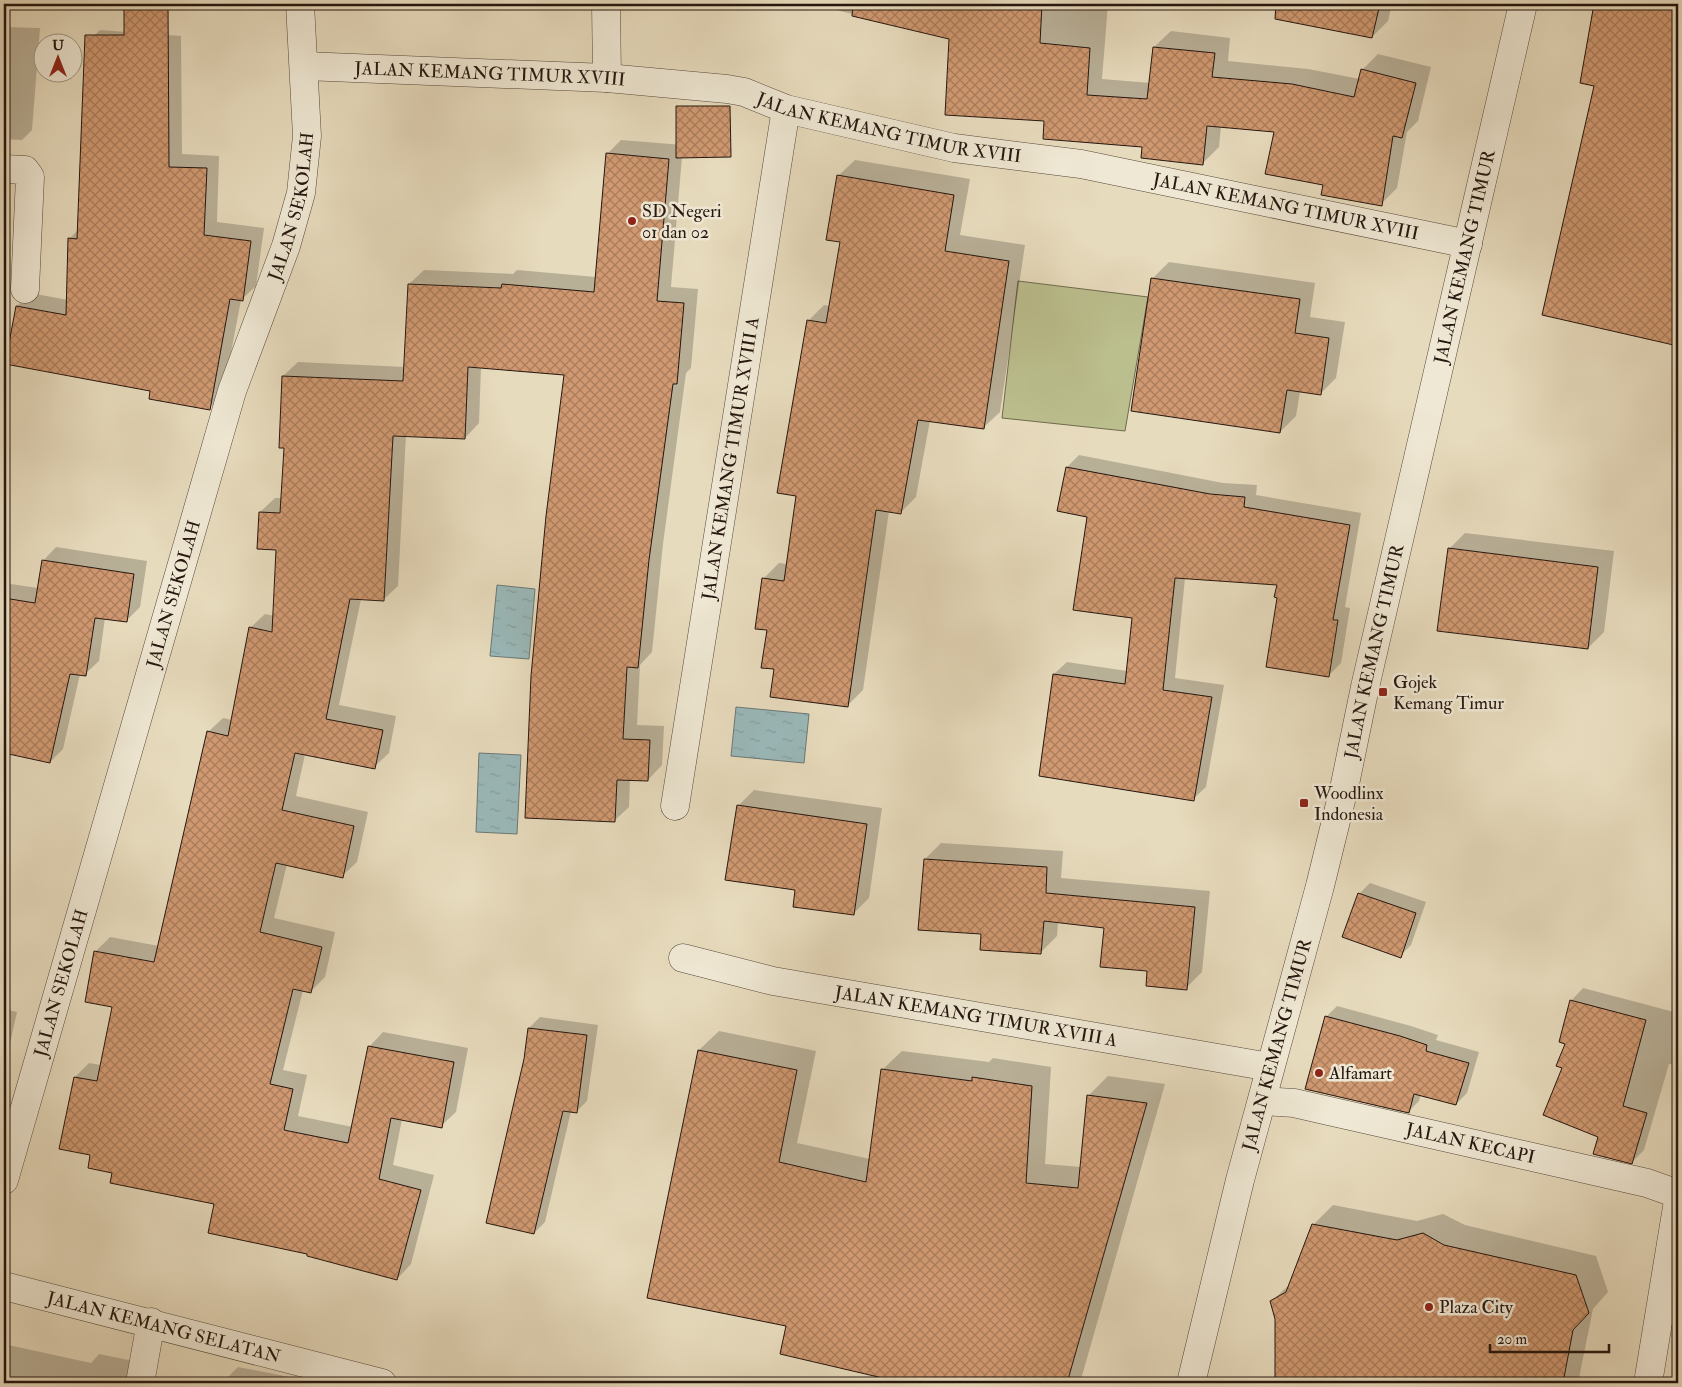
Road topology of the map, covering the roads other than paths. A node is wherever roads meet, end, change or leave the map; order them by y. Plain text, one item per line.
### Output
1 (300, 4) edge
2 (606, 4) edge
3 (1523, 4) edge
4 (304, 66) junction
5 (607, 78) junction
6 (786, 109) junction
7 (4, 169) edge
8 (1468, 244) junction
9 (25, 289) dead end
10 (675, 806) dead end
11 (683, 958) dead end
12 (1270, 1068) junction
13 (1263, 1102) junction
14 (4, 1180) edge
15 (1678, 1194) edge
16 (1678, 1201) edge
17 (4, 1286) edge
18 (151, 1322) junction
19 (140, 1383) edge
20 (382, 1383) edge
21 (1191, 1383) edge
22 (1648, 1383) edge

1 - 4 street, JALAN SEKOLAH
2 - 5 street
3 - 8 street, JALAN KEMANG TIMUR
4 - 5 street, JALAN KEMANG TIMUR XVIII
4 - 14 street, JALAN SEKOLAH
5 - 6 street, JALAN KEMANG TIMUR XVIII
6 - 8 street, JALAN KEMANG TIMUR XVIII
6 - 10 street, JALAN KEMANG TIMUR XVIII A
7 - 9 street
8 - 12 street, JALAN KEMANG TIMUR
11 - 12 street, JALAN KEMANG TIMUR XVIII A
12 - 13 street, JALAN KEMANG TIMUR
13 - 15 street, JALAN KECAPI
13 - 21 street, JALAN KEMANG TIMUR
16 - 22 street
17 - 18 street, JALAN KEMANG SELATAN
18 - 19 street
18 - 20 street, JALAN KEMANG SELATAN

